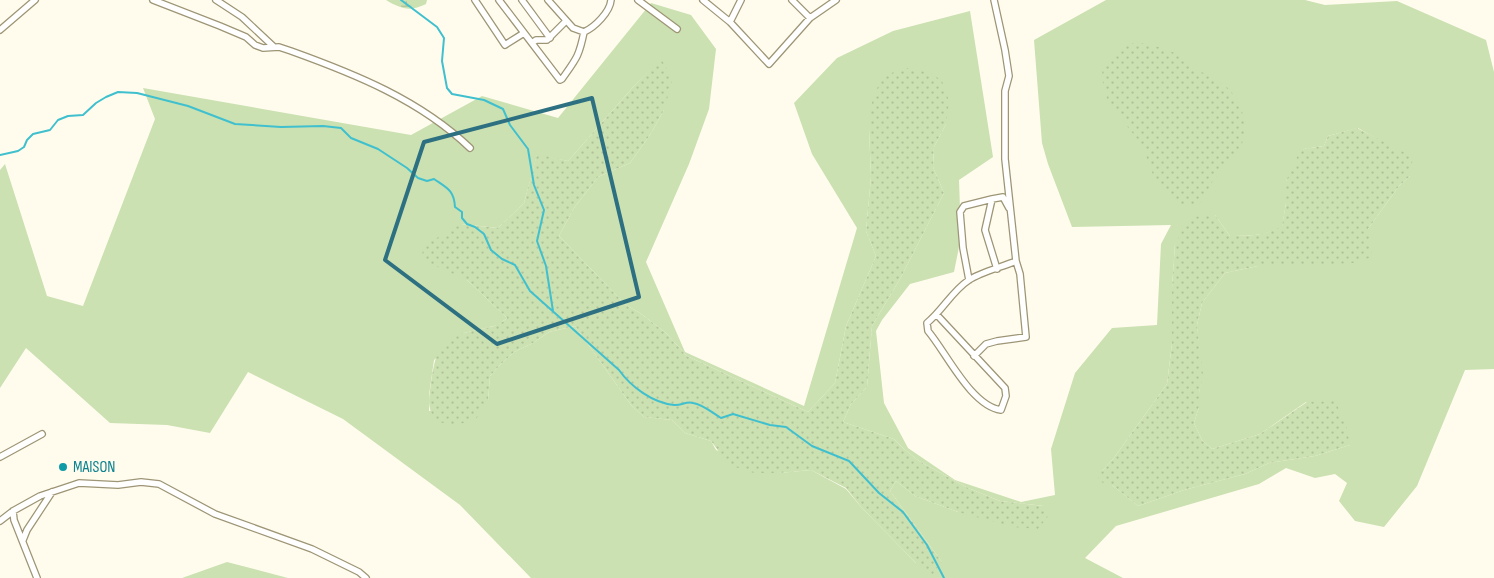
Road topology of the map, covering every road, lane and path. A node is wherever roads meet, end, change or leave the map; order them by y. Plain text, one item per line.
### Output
1 (35, 0) edge
2 (153, 0) edge
3 (216, 0) edge
4 (499, 0) edge
5 (522, 0) edge
6 (548, 0) edge
7 (611, 0) edge
8 (638, 0) edge
9 (704, 0) edge
10 (741, 0) edge
11 (792, 0) edge
12 (836, 0) edge
13 (994, 0) edge
14 (477, 1) edge
15 (810, 18) junction
16 (566, 21) junction
17 (730, 22) junction
18 (677, 29) dead end
19 (0, 30) edge
20 (584, 32) junction
21 (524, 33) junction
22 (550, 38) junction
23 (532, 43) junction
24 (274, 47) junction
25 (470, 148) dead end
26 (992, 199) junction
27 (1010, 210) junction
28 (1016, 261) junction
29 (997, 269) junction
30 (969, 280) junction
31 (936, 315) junction
32 (974, 356) junction
33 (42, 434) dead end
34 (0, 458) edge
35 (52, 492) junction
36 (13, 511) junction
37 (0, 521) edge
38 (23, 540) junction
39 (37, 578) edge
40 (366, 578) edge

1 - 19 street
2 - 24 street
3 - 24 street
4 - 21 street
5 - 22 street
6 - 16 street
7 - 20 street
8 - 18 street
9 - 17 street
10 - 17 street
11 - 15 street
12 - 15 street
13 - 27 street
14 - 21 street
15 - 17 street
16 - 20 street
16 - 22 street
20 - 23 street
21 - 23 street
22 - 23 street
24 - 25 street
26 - 27 street
26 - 29 street
26 - 30 street
27 - 28 street
28 - 29 street
28 - 32 street
29 - 30 street
30 - 31 street
31 - 32 street
31 - 32 street
33 - 34 street
35 - 36 street
35 - 38 street
35 - 40 street
36 - 37 street
36 - 38 street
38 - 39 street

